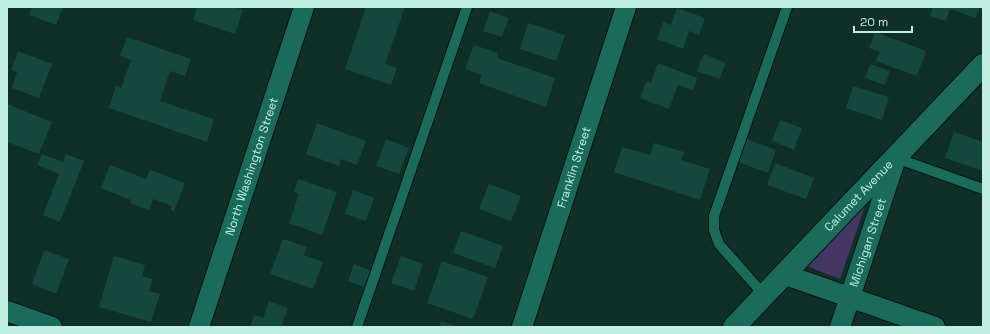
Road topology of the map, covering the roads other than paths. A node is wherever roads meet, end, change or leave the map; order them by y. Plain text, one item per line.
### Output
1 (304, 7) edge
2 (468, 7) edge
3 (626, 7) edge
4 (787, 7) edge
5 (983, 65) edge
6 (896, 158) junction
7 (983, 189) edge
8 (783, 274) junction
9 (764, 295) junction
10 (850, 299) junction
11 (7, 311) edge
12 (42, 325) edge
13 (199, 327) edge
14 (358, 327) edge
15 (522, 327) edge
16 (734, 327) edge
17 (840, 327) edge
18 (935, 327) edge

1 - 13 street, North Washington Street
2 - 14 lane
3 - 15 street, Franklin Street
4 - 9 lane
5 - 6 main road, Calumet Avenue
6 - 7 lane
6 - 8 main road, Calumet Avenue
6 - 10 street, Michigan Street
8 - 9 main road, Calumet Avenue
8 - 10 street
9 - 16 main road, Calumet Avenue
10 - 17 street, Michigan Street
10 - 18 street
11 - 12 street

